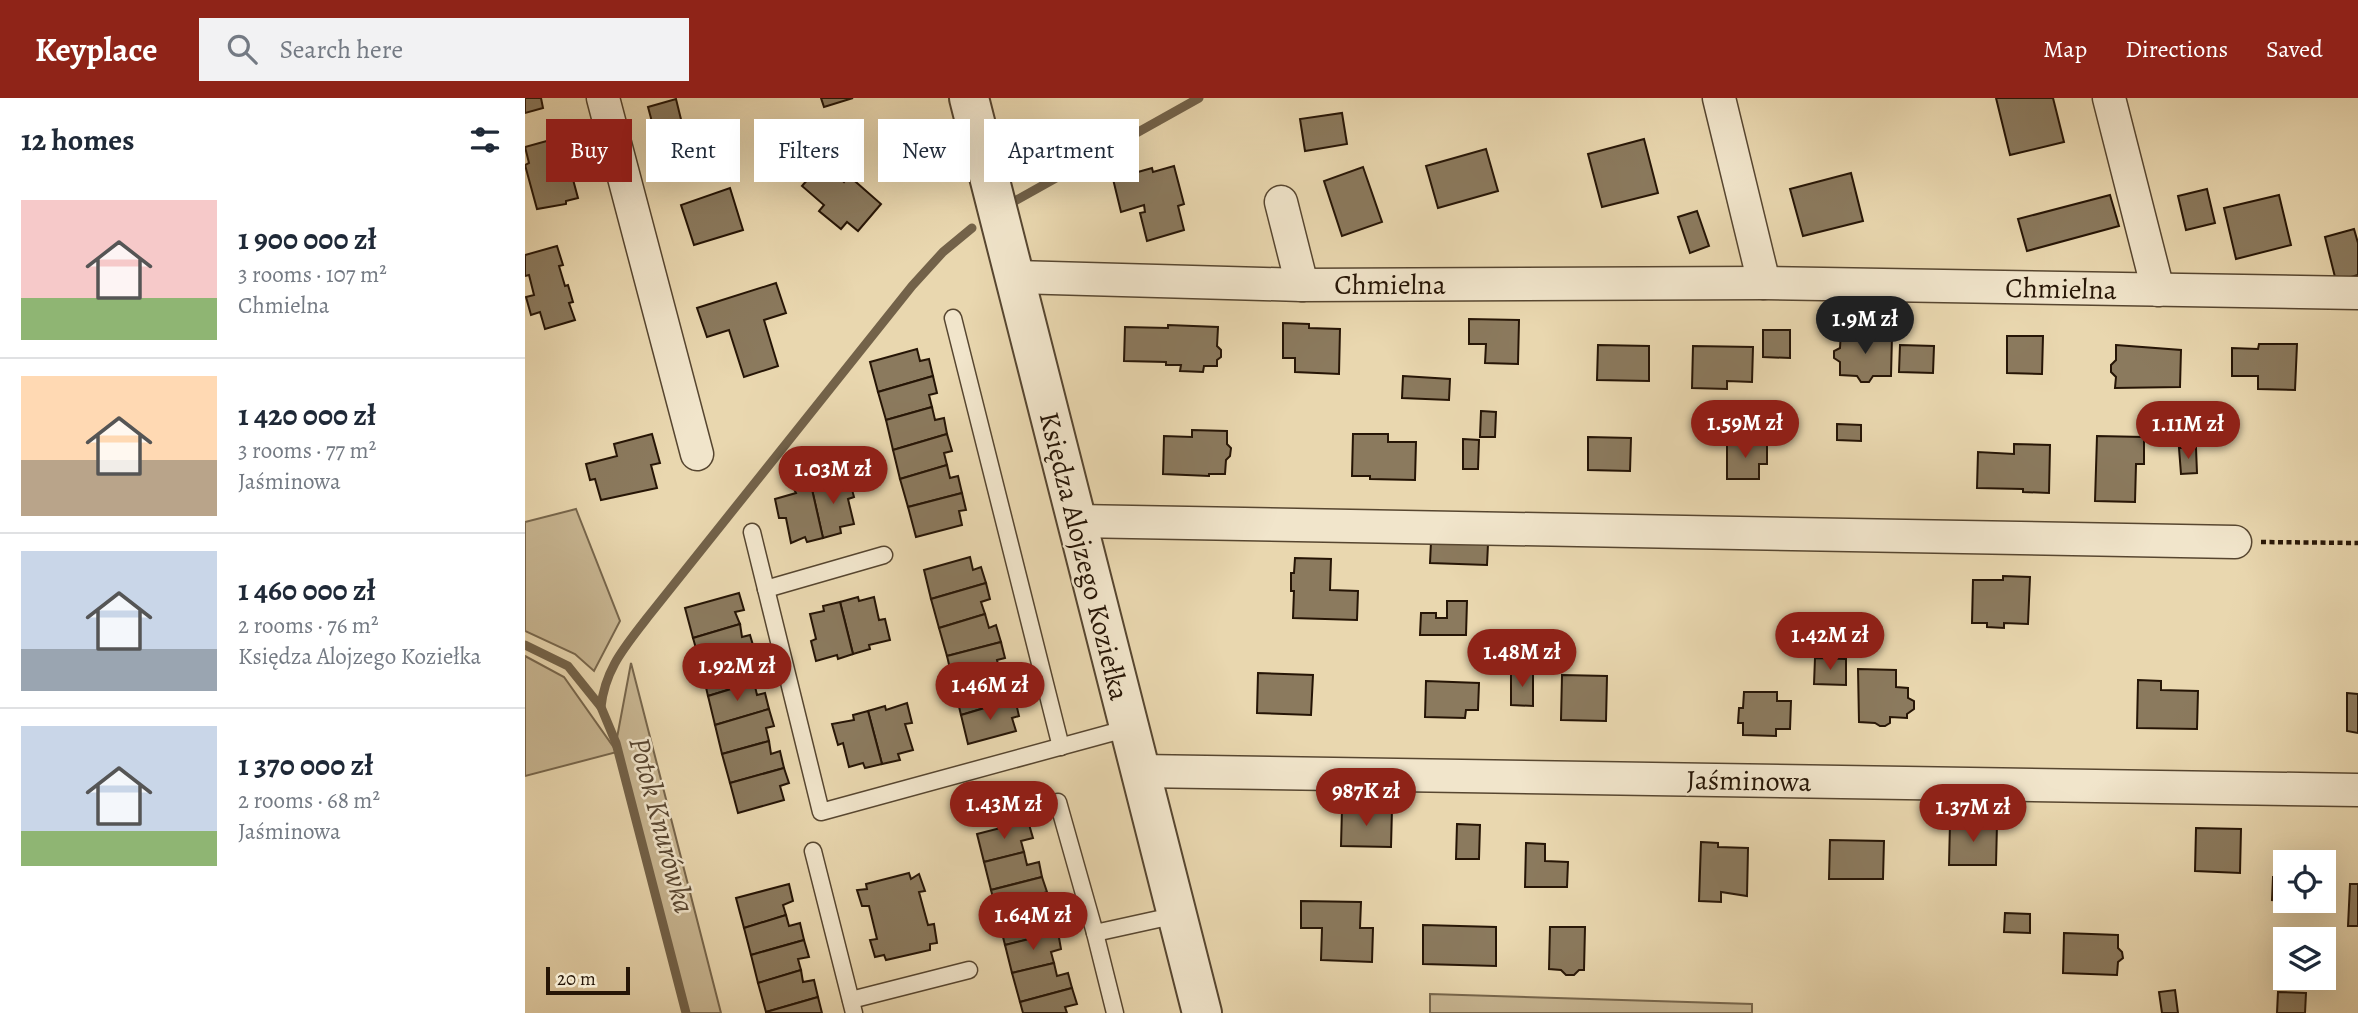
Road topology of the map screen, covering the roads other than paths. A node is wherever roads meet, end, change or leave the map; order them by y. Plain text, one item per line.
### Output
1 (603, 98) edge
2 (969, 98) edge
3 (1719, 98) edge
4 (2109, 98) edge
5 (1282, 202) dead end
6 (1015, 278) junction
7 (1765, 283) junction
8 (1302, 285) junction
9 (2158, 290) junction
10 (2358, 293) edge
11 (953, 318) dead end
12 (697, 454) dead end
13 (1076, 521) junction
14 (751, 532) dead end
15 (2235, 542) road end
16 (884, 555) dead end
17 (766, 589) junction
18 (1129, 728) junction
19 (1061, 747) junction
20 (1140, 771) junction
21 (2358, 790) edge
22 (1058, 802) dead end
23 (813, 851) dead end
24 (1177, 915) junction
25 (1095, 933) junction
26 (969, 970) dead end
27 (853, 1006) edge
28 (1115, 1013) edge
29 (1202, 1013) edge

1 - 12 street
2 - 6 street, Księdza Alojzego Koziełka
3 - 7 street
4 - 9 street
5 - 8 street
6 - 8 street, Chmielna
6 - 13 street, Księdza Alojzego Koziełka
7 - 8 street, Chmielna
7 - 9 street, Chmielna
9 - 10 street, Chmielna
11 - 19 lane
13 - 15 street
13 - 18 street, Księdza Alojzego Koziełka
14 - 17 lane
16 - 17 lane
17 - 19 lane
18 - 19 lane
18 - 20 street, Księdza Alojzego Koziełka
20 - 21 street, Jaśminowa
20 - 24 street, Księdza Alojzego Koziełka
22 - 25 lane
23 - 27 lane
24 - 25 lane
24 - 29 street, Księdza Alojzego Koziełka
25 - 28 lane
26 - 27 lane

